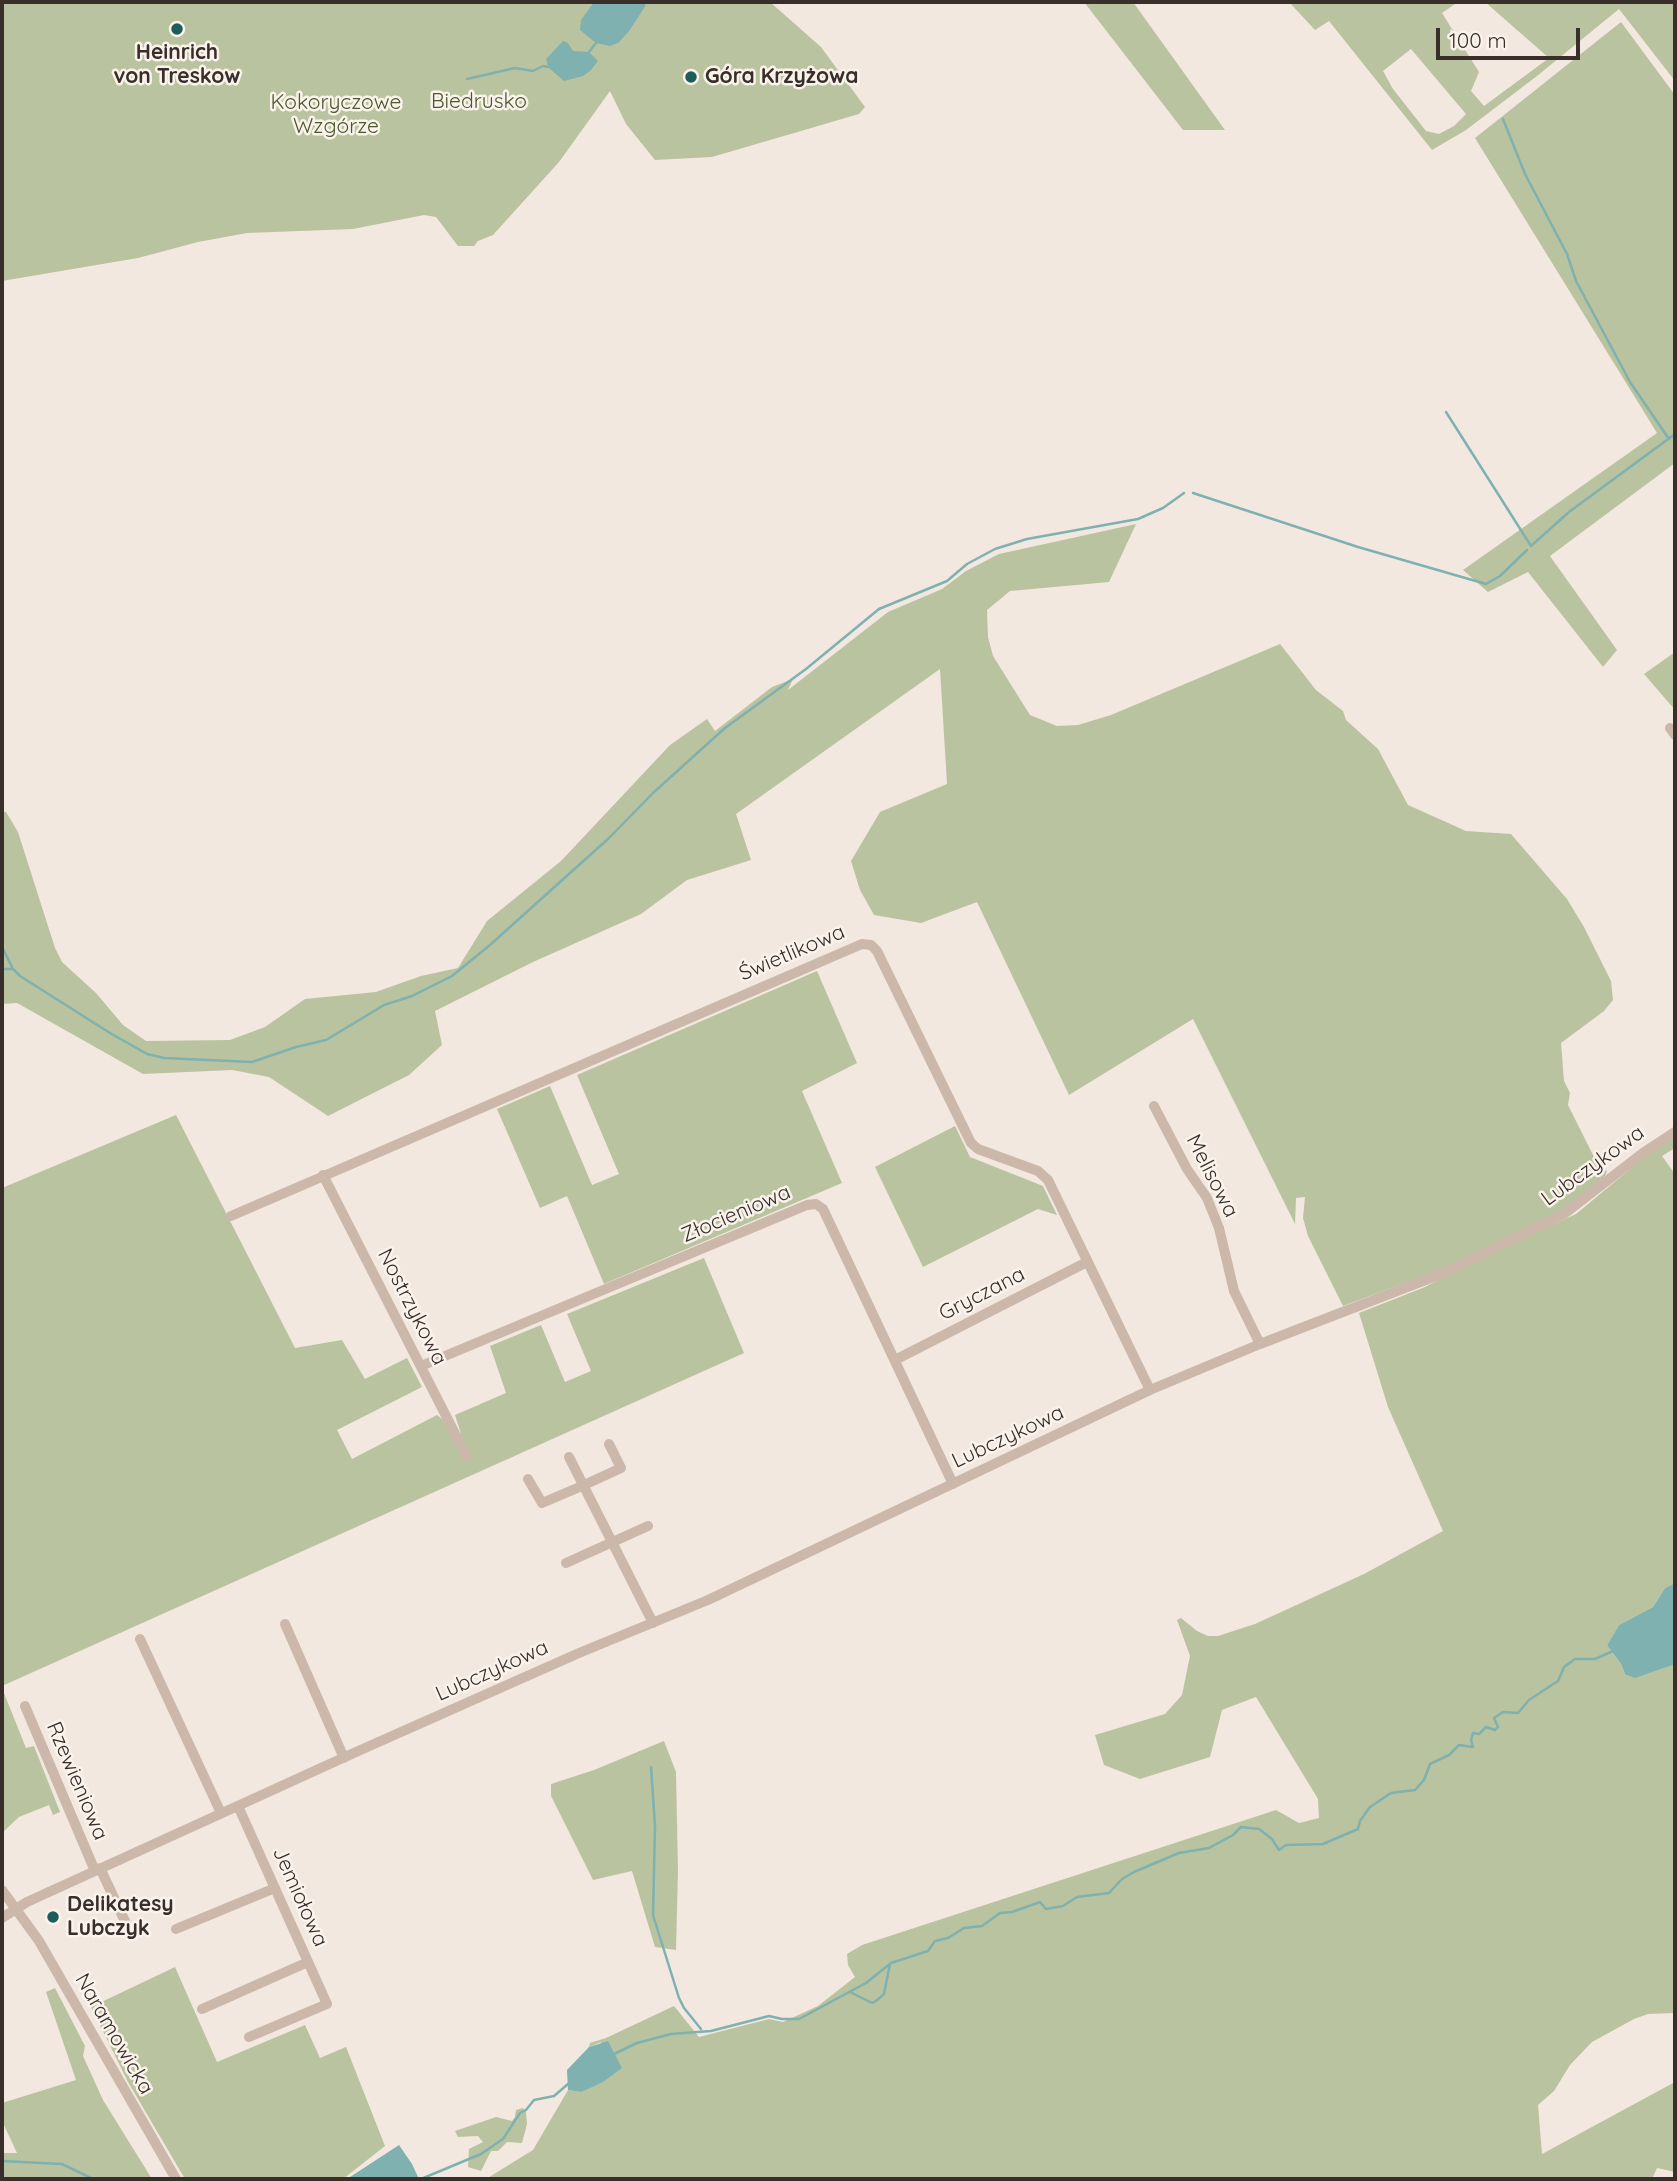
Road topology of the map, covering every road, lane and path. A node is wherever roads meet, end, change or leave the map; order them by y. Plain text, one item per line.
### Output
1 (1154, 1106) dead end
2 (1675, 1132) edge
3 (323, 1175) junction
4 (231, 1216) dead end
5 (1087, 1262) junction
6 (1260, 1344) junction
7 (895, 1360) junction
8 (421, 1366) junction
9 (1150, 1390) junction
10 (609, 1444) dead end
11 (467, 1457) dead end
12 (569, 1457) dead end
13 (528, 1479) dead end
14 (953, 1484) junction
15 (582, 1486) junction
16 (648, 1526) dead end
17 (611, 1543) junction
18 (566, 1563) dead end
19 (653, 1622) junction
20 (285, 1624) dead end
21 (140, 1639) dead end
22 (25, 1706) dead end
23 (344, 1758) junction
24 (238, 1806) junction
25 (221, 1813) junction
26 (98, 1870) junction
27 (275, 1888) junction
28 (2, 1891) edge
29 (16, 1909) junction
30 (2, 1918) edge
31 (176, 1929) dead end
32 (131, 1934) dead end
33 (308, 1962) junction
34 (202, 2009) dead end
35 (249, 2037) dead end
36 (176, 2179) edge

1 - 6 street, Melisowa
2 - 6 street, Lubczykowa
3 - 4 street, Świetlikowa
3 - 5 street, Świetlikowa
3 - 8 street, Nostrzykowa
5 - 7 street, Gryczana
5 - 9 street, Świetlikowa
6 - 9 street, Lubczykowa
7 - 8 street, Złocieniowa
7 - 14 street, Złocieniowa
8 - 11 street, Nostrzykowa
9 - 14 street, Lubczykowa
10 - 15 street
12 - 15 street
13 - 15 street
14 - 19 street, Lubczykowa
15 - 17 street
16 - 17 street
17 - 18 street
17 - 19 street
19 - 23 street, Lubczykowa
20 - 23 street
21 - 25 street
22 - 26 street, Rzewieniowa
23 - 24 street, Lubczykowa
24 - 25 street, Lubczykowa
24 - 27 street, Jemiołowa
25 - 26 street, Lubczykowa
26 - 29 street, Lubczykowa
26 - 32 street
27 - 31 street
27 - 33 street, Jemiołowa
28 - 29 street, Naramowicka
29 - 30 street, Lubczykowa
29 - 36 street, Naramowicka
33 - 34 street
33 - 35 street, Jemiołowa

